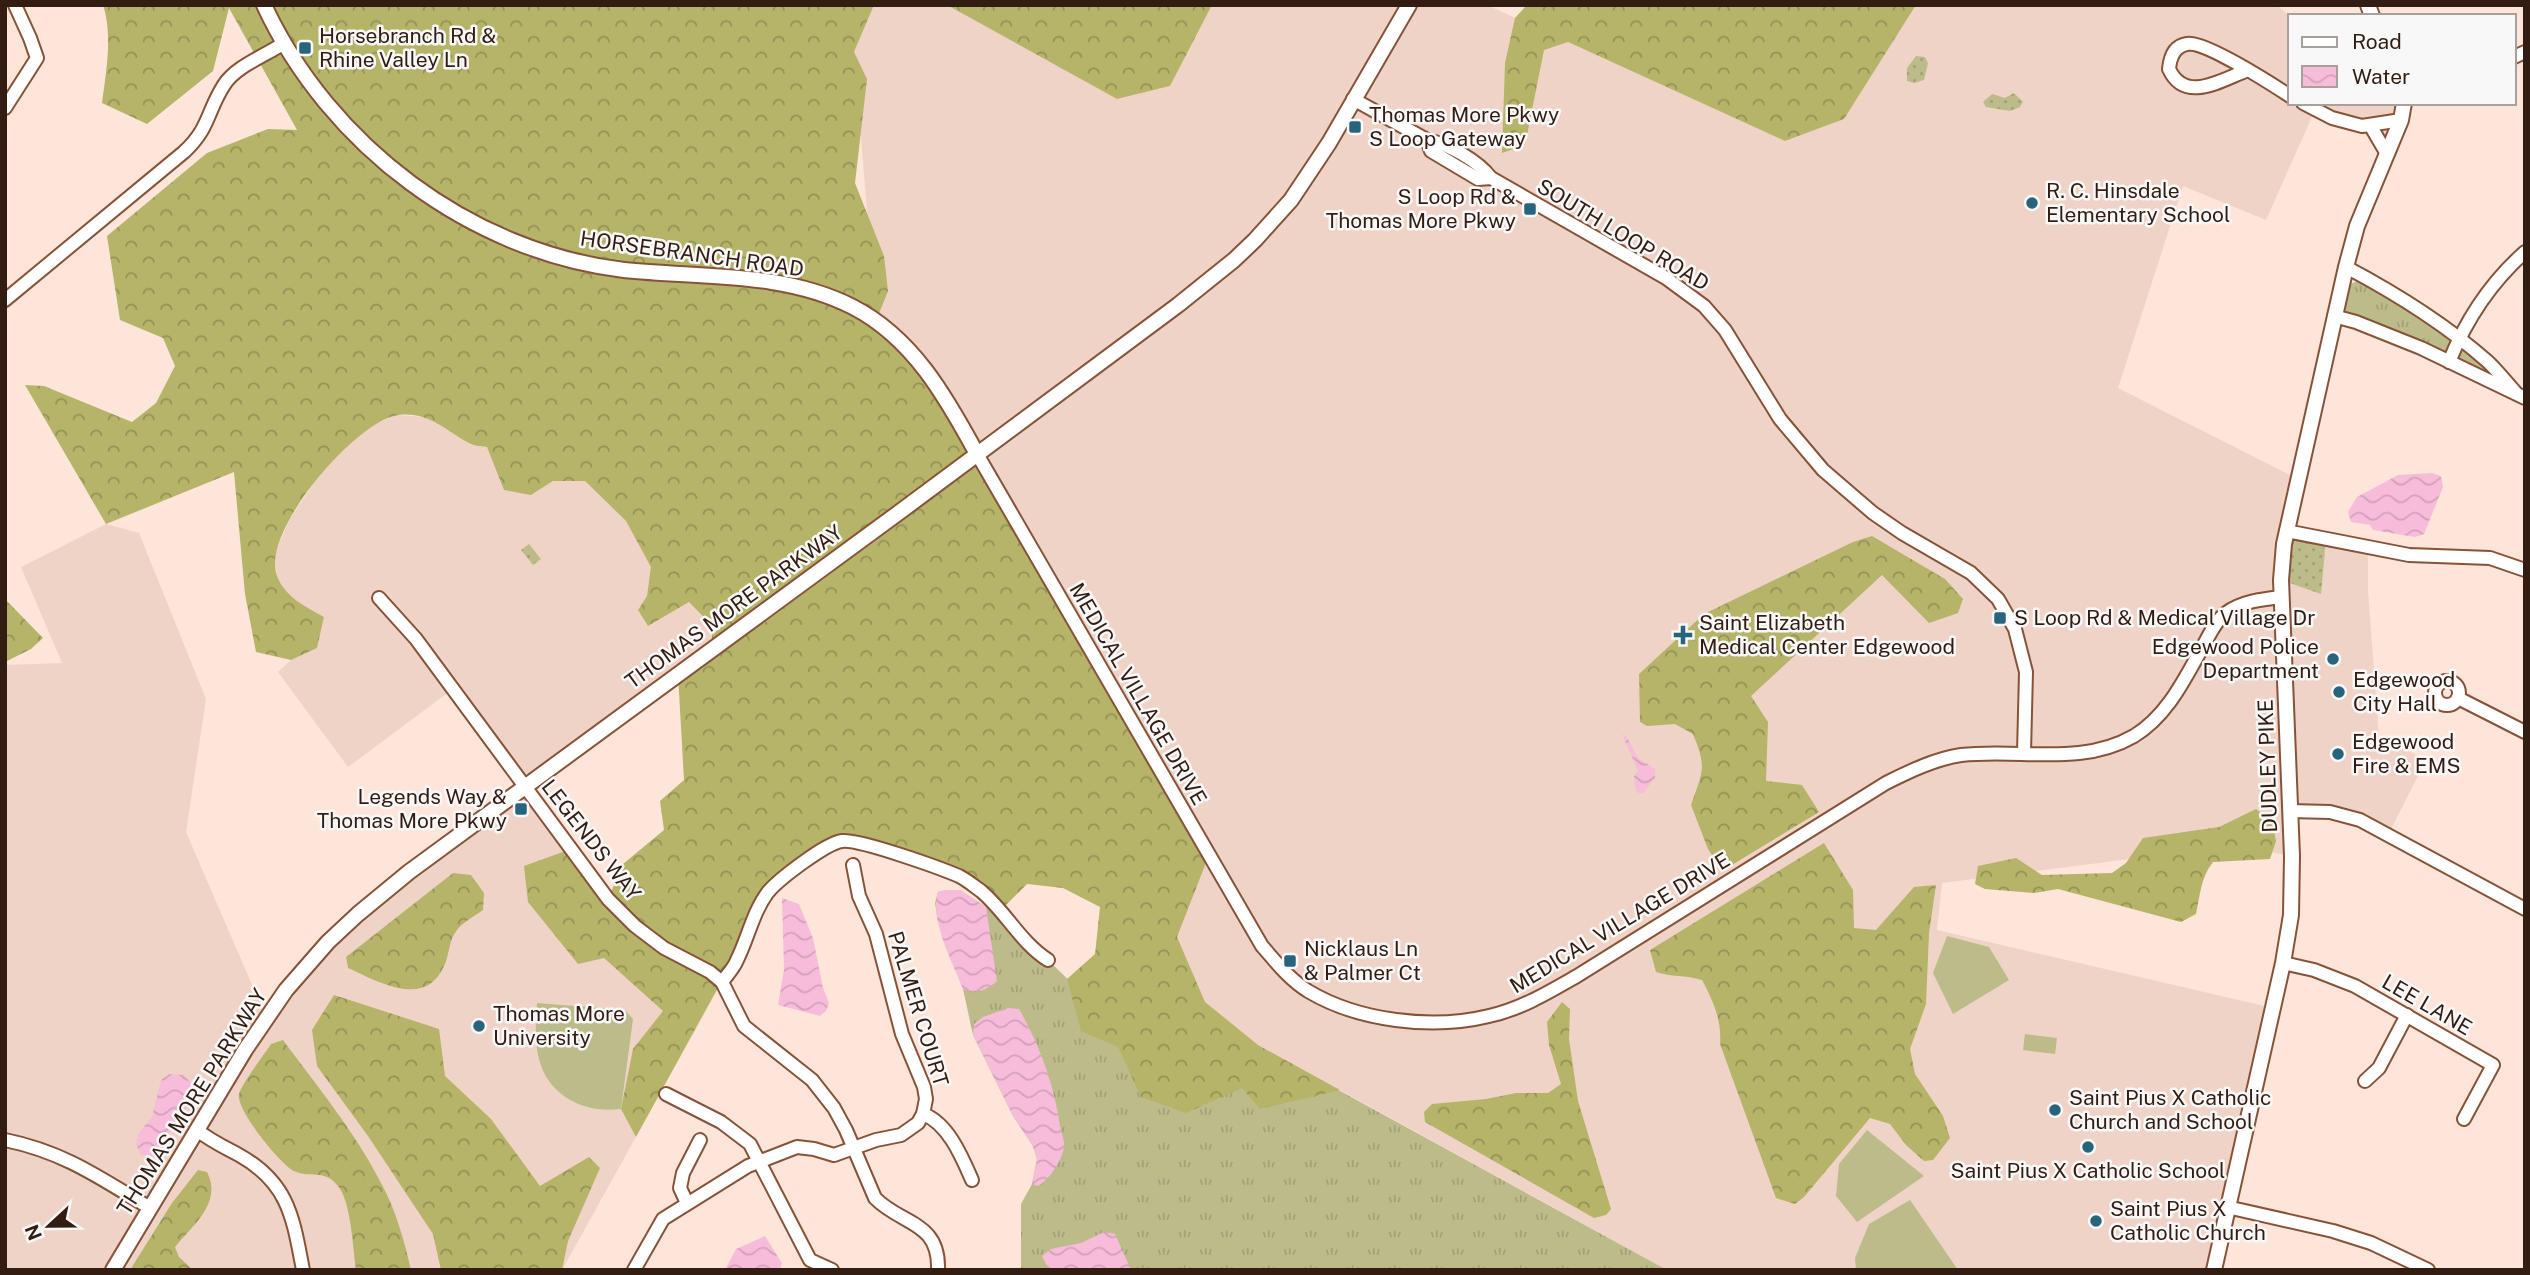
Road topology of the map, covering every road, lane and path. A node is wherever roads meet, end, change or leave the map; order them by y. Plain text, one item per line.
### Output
1 (15, 5) edge
2 (264, 5) edge
3 (1409, 5) edge
4 (284, 44) junction
5 (2248, 70) junction
6 (2288, 95) edge
7 (1353, 99) junction
8 (7, 103) edge
9 (2307, 105) edge
10 (2405, 108) edge
11 (2371, 125) junction
12 (2388, 153) junction
13 (2525, 252) edge
14 (2346, 267) junction
15 (5, 300) edge
16 (2334, 316) junction
17 (2458, 339) junction
18 (2449, 362) junction
19 (2520, 396) edge
20 (977, 454) junction
21 (2286, 531) junction
22 (2525, 570) edge
23 (2282, 597) junction
24 (379, 598) dead end
25 (2458, 698) dead end
26 (2525, 732) edge
27 (2024, 753) junction
28 (525, 787) junction
29 (2290, 811) junction
30 (853, 865) dead end
31 (2525, 909) edge
32 (1048, 960) dead end
33 (2283, 963) junction
34 (722, 982) junction
35 (2407, 1015) junction
36 (2365, 1082) dead end
37 (666, 1094) dead end
38 (923, 1114) junction
39 (2464, 1119) dead end
40 (197, 1130) junction
41 (5, 1140) edge
42 (700, 1140) dead end
43 (854, 1148) junction
44 (758, 1162) junction
45 (972, 1180) dead end
46 (687, 1203) junction
47 (2227, 1207) junction
48 (150, 1208) junction
49 (113, 1270) edge
50 (303, 1270) edge
51 (634, 1270) edge
52 (832, 1270) edge
53 (938, 1270) edge
54 (2214, 1270) edge
55 (2428, 1270) edge

1 - 8 street
2 - 4 street, HORSEBRANCH ROAD
3 - 7 street, THOMAS MORE PARKWAY
4 - 15 street
4 - 20 street, HORSEBRANCH ROAD
5 - 5 street
5 - 6 street
7 - 20 street, THOMAS MORE PARKWAY
7 - 27 street, SOUTH LOOP ROAD
9 - 11 street
10 - 11 street
10 - 12 street, DUDLEY PIKE
11 - 12 street
12 - 14 street, DUDLEY PIKE
13 - 17 street
14 - 16 street, DUDLEY PIKE
14 - 17 street
16 - 18 street
16 - 21 street, DUDLEY PIKE
17 - 18 street
17 - 19 street
18 - 19 street
20 - 27 street, MEDICAL VILLAGE DRIVE
20 - 28 street, THOMAS MORE PARKWAY
21 - 22 street
21 - 23 street, DUDLEY PIKE
23 - 27 street, MEDICAL VILLAGE DRIVE
23 - 29 street, DUDLEY PIKE
24 - 28 street, LEGENDS WAY
25 - 26 street
28 - 34 street, LEGENDS WAY
28 - 40 street, THOMAS MORE PARKWAY
29 - 31 street
29 - 33 street, DUDLEY PIKE
30 - 38 street, PALMER COURT
32 - 34 street
33 - 35 street, LEE LANE
33 - 47 street, DUDLEY PIKE
34 - 43 street
35 - 36 street
35 - 39 street, LEE LANE
37 - 44 street
38 - 43 street, PALMER COURT
38 - 45 street
40 - 48 street, THOMAS MORE PARKWAY
40 - 50 street
41 - 48 street
42 - 46 street
43 - 44 street, PALMER COURT
43 - 53 street
44 - 46 street, PALMER COURT
44 - 52 street
46 - 51 street, PALMER COURT
47 - 54 street, DUDLEY PIKE
47 - 55 street
48 - 49 street, THOMAS MORE PARKWAY

